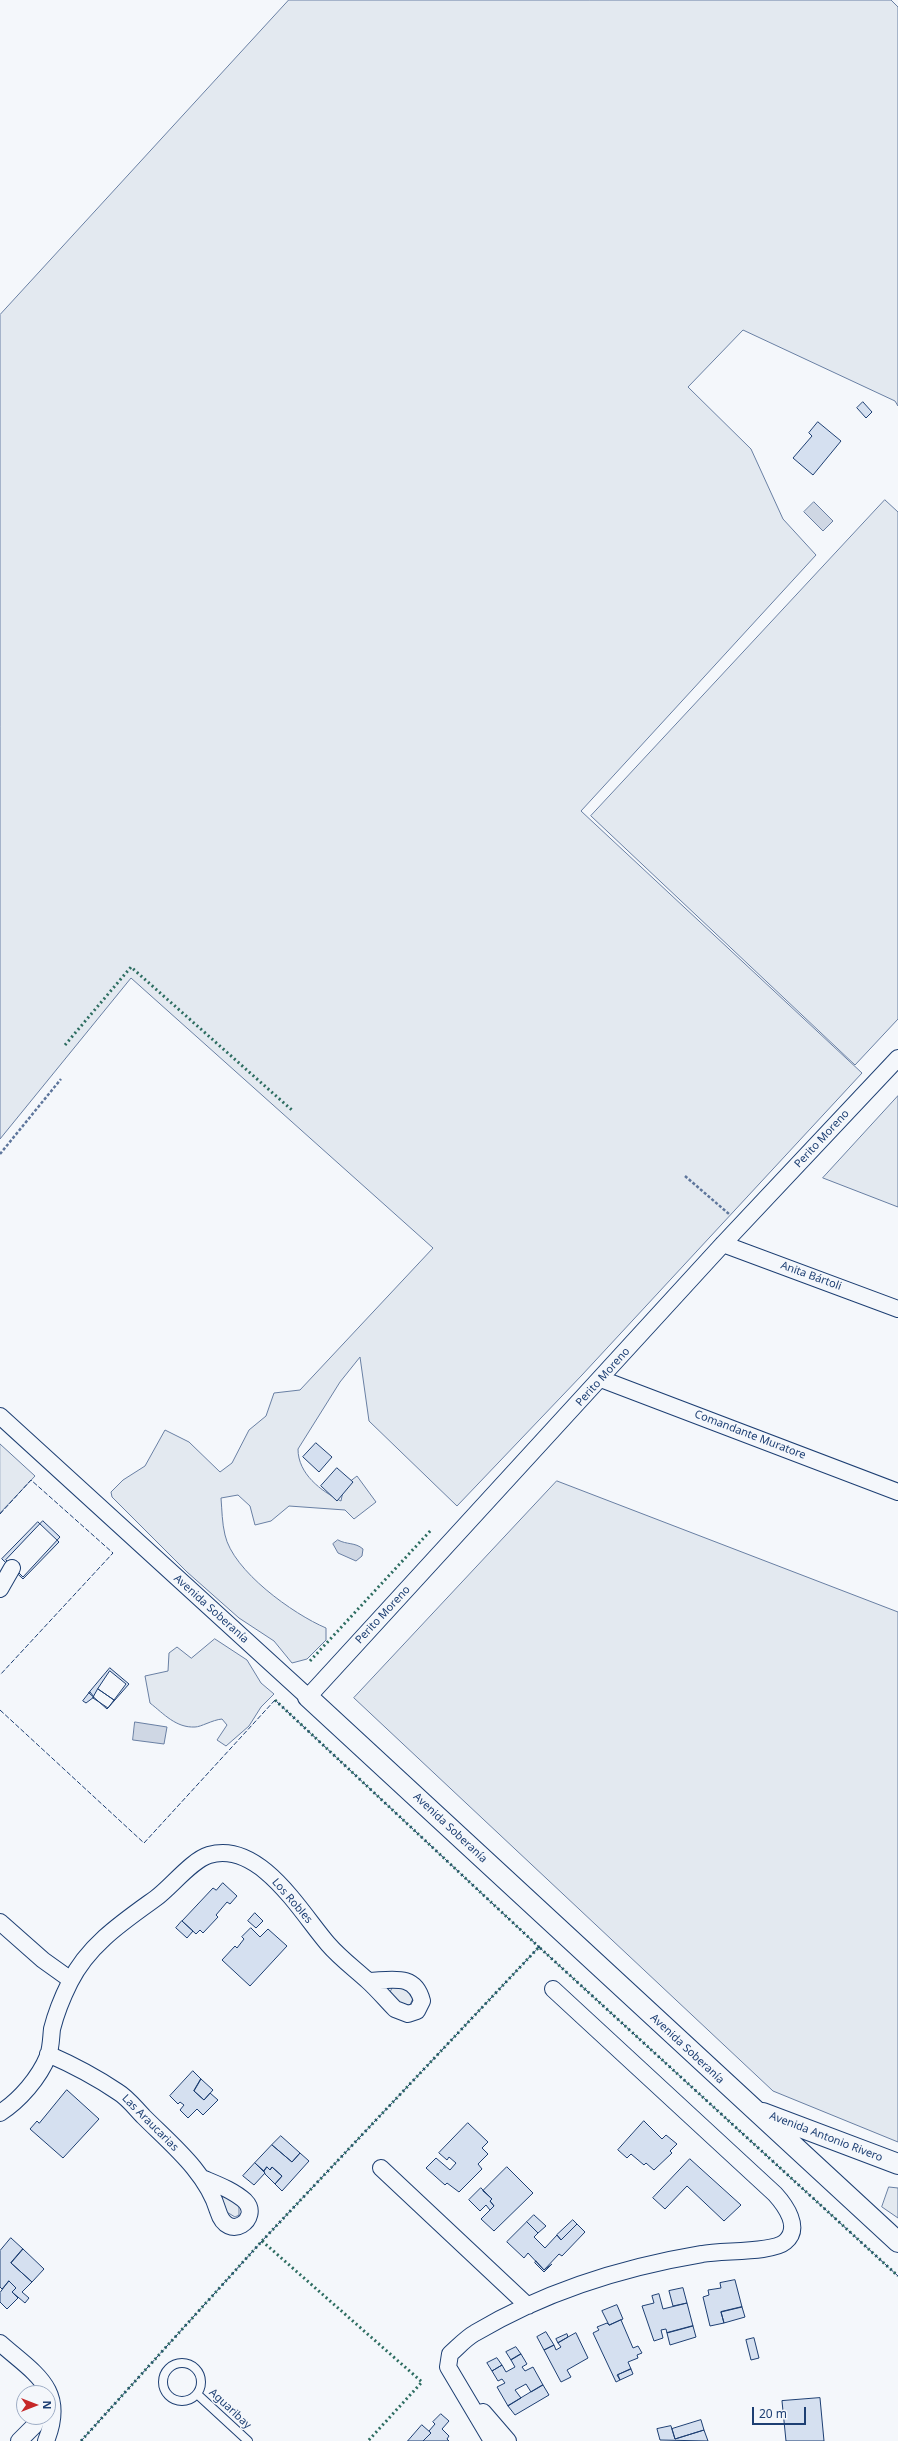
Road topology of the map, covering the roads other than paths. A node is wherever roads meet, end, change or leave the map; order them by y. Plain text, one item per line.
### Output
1 (898, 1058) edge
2 (723, 1244) junction
3 (898, 1309) edge
4 (601, 1379) junction
5 (0, 1416) edge
6 (898, 1492) edge
7 (12, 1568) dead end
8 (0, 1589) edge
9 (308, 1697) junction
10 (0, 1922) edge
11 (71, 1980) junction
12 (369, 1981) dead end
13 (552, 1989) dead end
14 (48, 2054) junction
15 (753, 2110) junction
16 (0, 2113) edge
17 (898, 2164) edge
18 (381, 2168) dead end
19 (202, 2178) dead end
20 (898, 2242) edge
21 (528, 2306) junction
22 (0, 2343) edge
23 (457, 2381) junction
24 (40, 2385) edge
25 (197, 2394) junction
26 (34, 2425) edge
27 (52, 2425) edge
28 (19, 2441) edge
29 (46, 2441) edge
30 (248, 2441) edge
31 (492, 2441) edge
32 (508, 2441) edge

1 - 2 street, Perito Moreno
2 - 3 street, Anita Bártoli
2 - 4 street, Perito Moreno
4 - 6 street, Comandante Muratore
4 - 9 street, Perito Moreno
5 - 9 street, Avenida Soberanía
7 - 8 street
9 - 15 street, Avenida Soberanía
10 - 11 street
11 - 12 street, Los Robles
11 - 14 street
13 - 21 street
14 - 16 street
14 - 19 street, Las Araucarias
15 - 17 street, Avenida Antonio Rivero
15 - 20 street, Avenida Soberanía
18 - 21 street
21 - 23 street
22 - 24 street
23 - 31 street
23 - 32 street
25 - 25 lane
25 - 30 lane, Aguaribay
26 - 28 street
27 - 29 street

